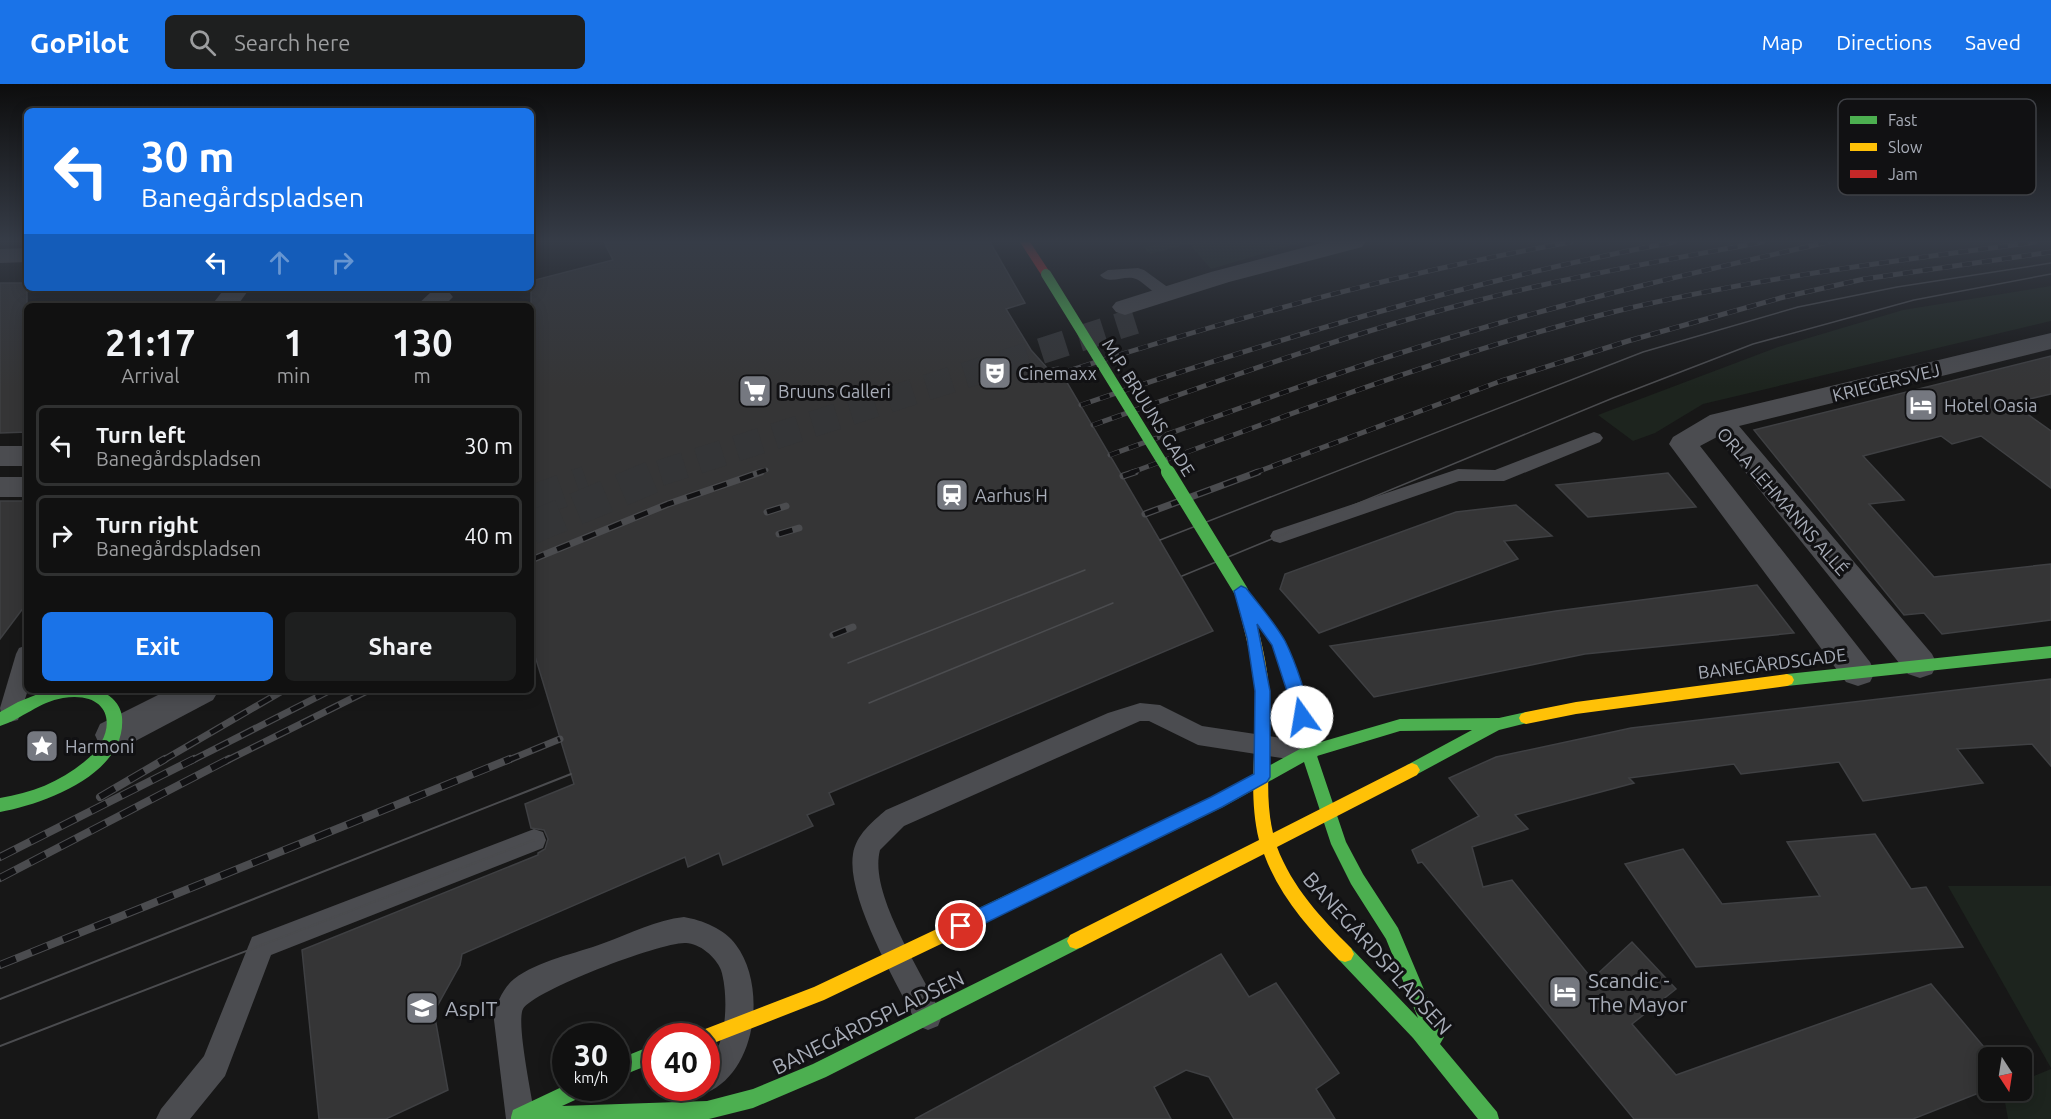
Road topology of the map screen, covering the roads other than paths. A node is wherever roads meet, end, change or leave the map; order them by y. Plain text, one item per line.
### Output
1 (1056, 290) edge
2 (1162, 290) edge
3 (1179, 290) edge
4 (1211, 290) edge
5 (236, 291) edge
6 (1167, 294) junction
7 (226, 303) edge
8 (2051, 341) edge
9 (1720, 422) junction
10 (1594, 438) dead end
11 (0, 456) edge
12 (24, 456) edge
13 (0, 487) edge
14 (24, 487) edge
15 (1280, 536) dead end
16 (1241, 591) junction
17 (2051, 652) edge
18 (24, 662) edge
19 (1920, 664) junction
20 (1858, 672) junction
21 (93, 693) edge
22 (195, 693) edge
23 (5, 716) edge
24 (1499, 724) junction
25 (112, 735) junction
26 (1263, 743) junction
27 (1308, 752) junction
28 (1262, 777) junction
29 (0, 805) edge
30 (1327, 813) junction
31 (534, 840) dead end
32 (1268, 843) junction
33 (900, 955) junction
34 (928, 1016) junction
35 (739, 1026) junction
36 (720, 1032) edge
37 (1443, 1058) junction
38 (552, 1101) edge
39 (648, 1101) edge
40 (726, 1101) edge
41 (608, 1114) junction
42 (517, 1118) edge
43 (171, 1119) edge
44 (1490, 1119) edge

1 - 16 street, M.P. BRUUNS GADE, bridge
2 - 6 lane
3 - 6 street
4 - 6 street
5 - 7 street
8 - 9 street, KRIEGERSVEJ
9 - 19 street, ORLA LEHMANNS ALLÉ
9 - 20 street, ORLA LEHMANNS ALLÉ
10 - 15 lane
11 - 12 street
13 - 14 street
16 - 26 street, BANEGÅRDSPLADSEN
16 - 27 street, BANEGÅRDSPLADSEN
17 - 19 street, BANEGÅRDSGADE
18 - 23 lane
19 - 20 street, BANEGÅRDSGADE
20 - 24 street, BANEGÅRDSGADE
21 - 23 street
21 - 25 street
22 - 25 street
24 - 27 street, BANEGÅRDSGADE
24 - 30 street, BANEGÅRDSGADE
25 - 29 street
26 - 27 lane
26 - 28 street, BANEGÅRDSPLADSEN
26 - 33 lane
27 - 28 street
27 - 30 street, BANEGÅRDSPLADSEN
28 - 32 street, BANEGÅRDSPLADSEN
28 - 33 street
30 - 32 street, BANEGÅRDSPLADSEN
30 - 37 street, BANEGÅRDSPLADSEN
31 - 43 lane
32 - 34 street, BANEGÅRDSPLADSEN
32 - 37 street, BANEGÅRDSPLADSEN
33 - 34 lane
33 - 35 street
34 - 40 street, BANEGÅRDSPLADSEN
35 - 36 street
35 - 40 lane
35 - 42 lane
37 - 44 street, BANEGÅRDSPLADSEN
38 - 42 street
39 - 41 lane
40 - 41 street, BANEGÅRDSPLADSEN
41 - 42 street, BANEGÅRDSPLADSEN

